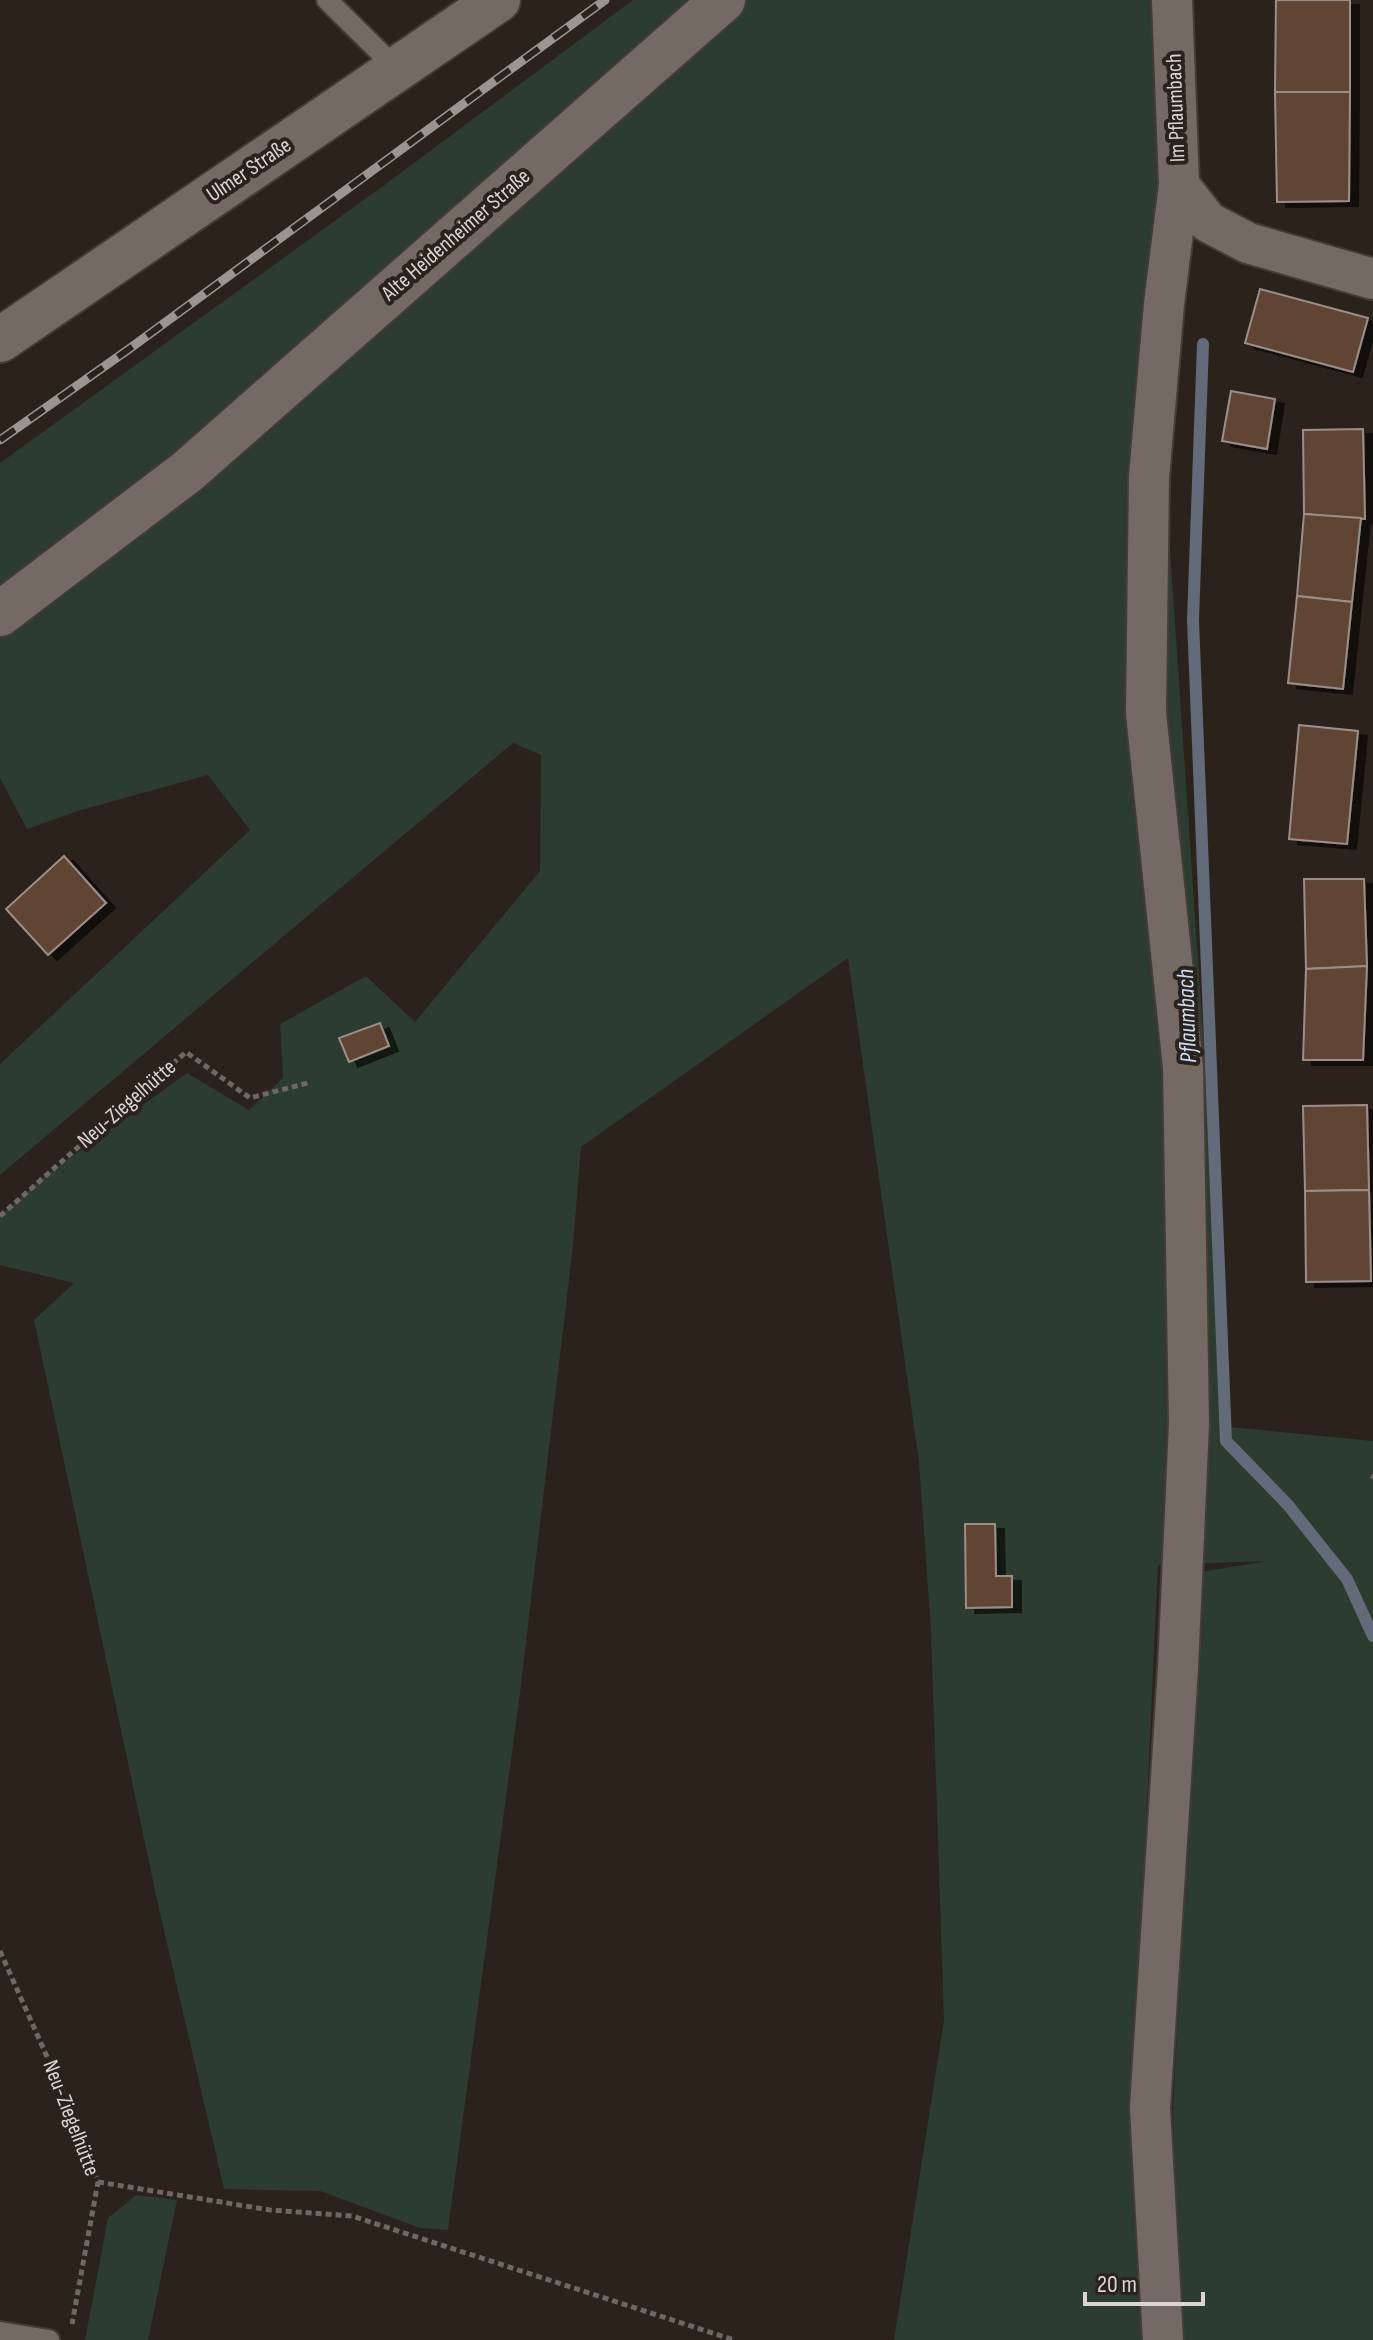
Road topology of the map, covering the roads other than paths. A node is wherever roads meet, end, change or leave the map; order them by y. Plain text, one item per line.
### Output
1 (327, 0) edge
2 (498, 0) edge
3 (723, 0) edge
4 (1172, 0) edge
5 (397, 69) junction
6 (1179, 185) junction
7 (1373, 279) edge
8 (0, 340) edge
9 (0, 614) edge
10 (0, 2332) edge
11 (49, 2340) edge
12 (1163, 2340) edge

1 - 5 lane
2 - 5 street, Ulmer Straße
3 - 9 street, Alte Heidenheimer Straße
4 - 6 street, Im Pflaumbach
5 - 8 street, Ulmer Straße
6 - 7 street, Im Pflaumbach
6 - 12 street
10 - 11 lane

